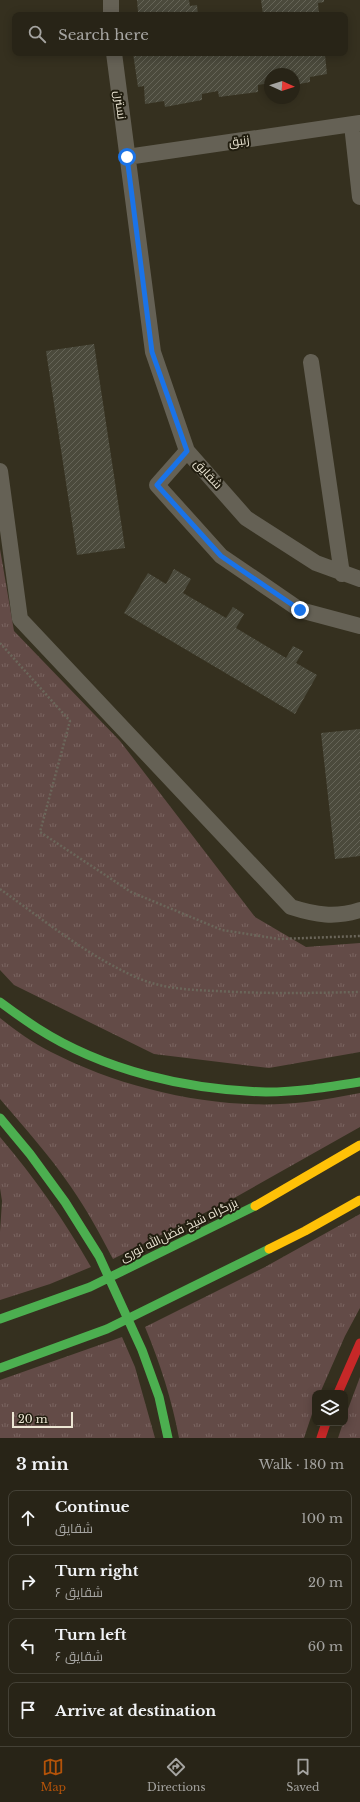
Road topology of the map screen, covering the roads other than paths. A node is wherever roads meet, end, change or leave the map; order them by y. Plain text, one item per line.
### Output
1 (111, 0) edge
2 (111, 12) edge
3 (114, 56) edge
4 (356, 124) edge
5 (127, 157) junction
6 (360, 197) edge
7 (311, 362) dead end
8 (187, 451) junction
9 (0, 471) edge
10 (342, 574) junction
11 (360, 579) edge
12 (360, 626) edge
13 (360, 910) edge
14 (0, 1002) edge
15 (360, 1082) edge
16 (0, 1118) edge
17 (360, 1145) edge
18 (360, 1200) edge
19 (0, 1319) edge
20 (360, 1343) edge
21 (0, 1368) edge
22 (339, 1390) edge
23 (325, 1426) edge
24 (168, 1438) edge
25 (321, 1438) edge

1 - 2 street
3 - 5 street, نسترن
4 - 5 street, زنبق
4 - 6 street, زنبق
5 - 8 street, شقایق
7 - 10 street
8 - 10 street, شقایق
8 - 12 street
9 - 13 street
10 - 11 street, شقایق
14 - 15 highway
16 - 24 highway
17 - 19 highway, بزرگراه شیخ فضل‌الله نوری
18 - 21 highway
20 - 22 highway
23 - 25 highway

